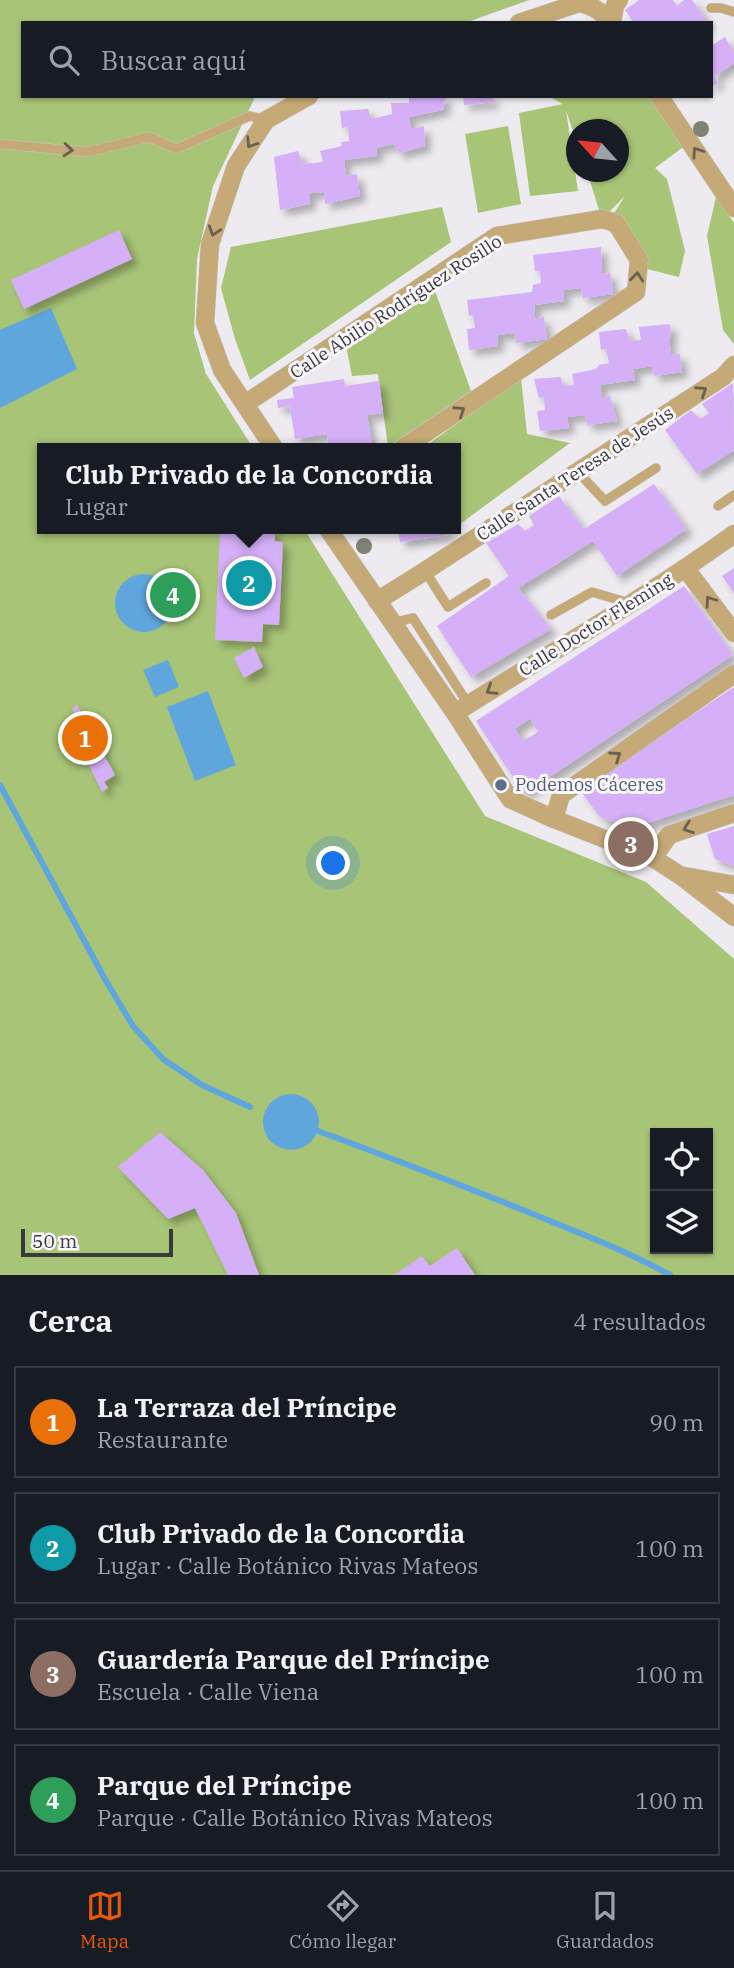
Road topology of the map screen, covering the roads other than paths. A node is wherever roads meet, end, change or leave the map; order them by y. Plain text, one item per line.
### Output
1 (619, 0) edge
2 (580, 1) edge
3 (711, 8) dead end
4 (734, 12) edge
5 (525, 21) edge
6 (609, 21) edge
7 (611, 21) edge
8 (305, 98) edge
9 (660, 98) edge
10 (266, 120) junction
11 (0, 144) edge
12 (734, 208) edge
13 (734, 365) edge
14 (245, 404) junction
15 (271, 443) edge
16 (410, 443) edge
17 (656, 468) dead end
18 (578, 472) junction
19 (734, 495) edge
20 (718, 506) dead end
21 (331, 534) edge
22 (734, 534) edge
23 (686, 569) junction
24 (425, 571) junction
25 (486, 583) dead end
26 (377, 601) junction
27 (631, 604) junction
28 (551, 615) dead end
29 (734, 633) edge
30 (734, 674) edge
31 (462, 708) junction
32 (734, 813) edge
33 (554, 819) junction
34 (653, 858) junction
35 (681, 876) junction
36 (734, 885) edge
37 (734, 917) edge

1 - 7 street
2 - 5 street
2 - 6 street
3 - 4 lane
8 - 10 street
12 -> 9 street
11 -> 10 lane
10 -> 14 street
18 -> 13 street, Calle Santa Teresa de Jesús
14 - 15 street
16 -> 14 street, Calle Abilio Rodríguez Rosillo
17 - 18 lane
18 - 24 street, Calle Santa Teresa de Jesús
19 - 20 lane
21 - 26 street
22 - 23 street, Calle Doctor Fleming
23 - 27 street, Calle Doctor Fleming
29 -> 23 street
24 - 25 lane
24 - 26 street, Calle Santa Teresa de Jesús
26 - 31 street
27 - 28 lane
27 -> 31 street, Calle Doctor Fleming
33 -> 30 street
31 - 33 street
32 -> 34 street
33 - 34 street
34 - 35 street
35 - 36 street
35 - 37 street

